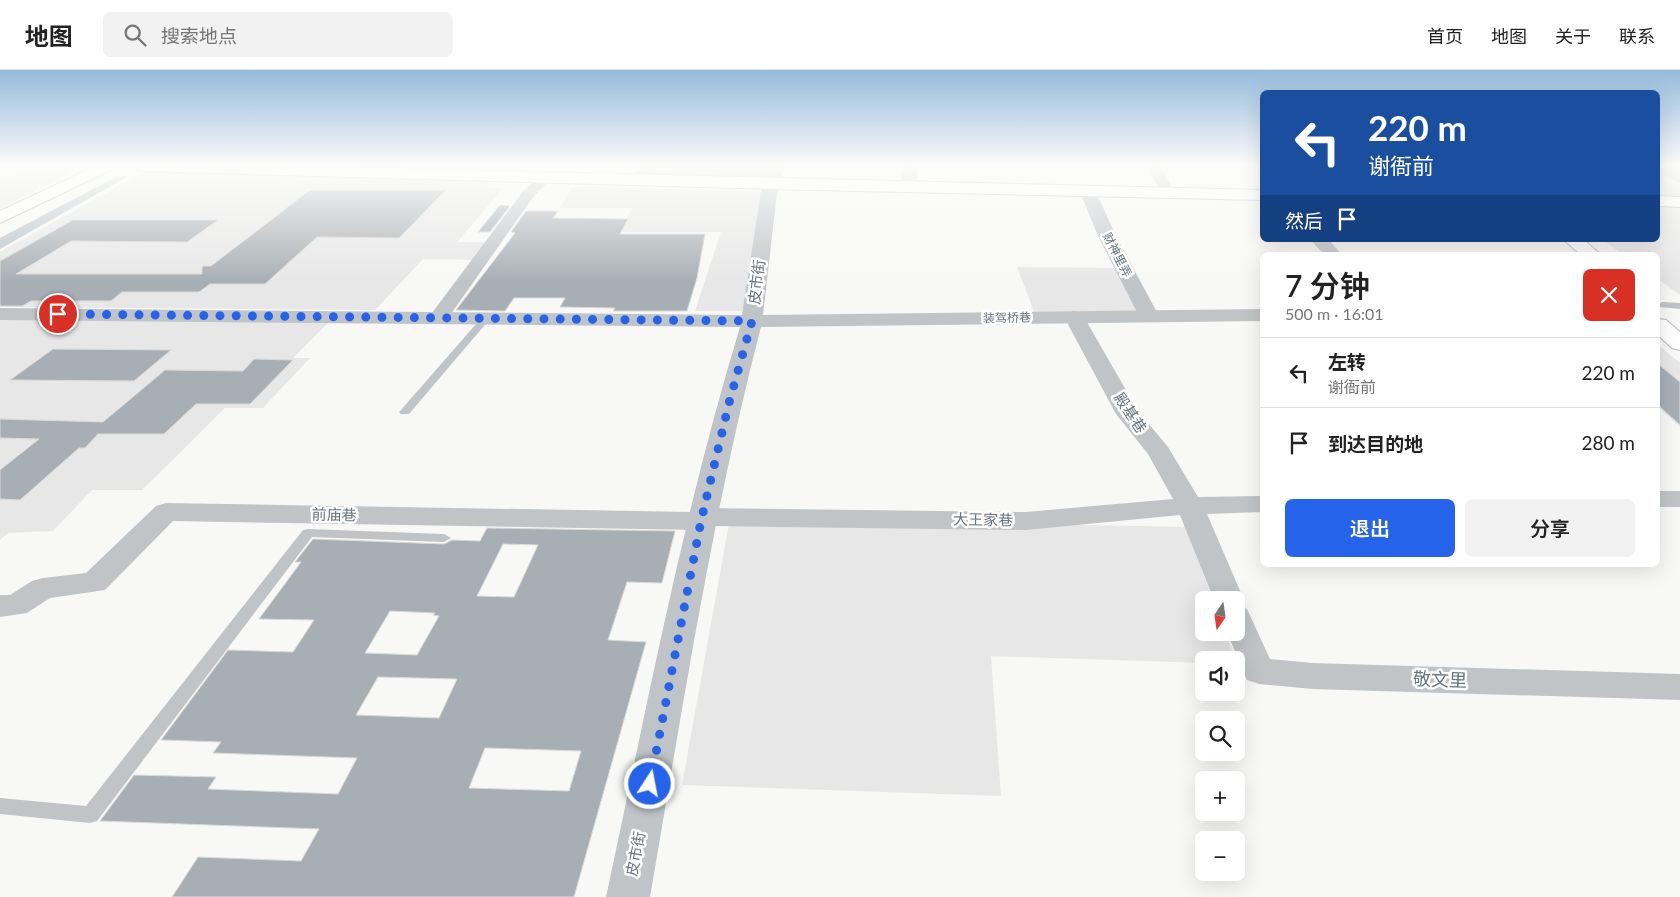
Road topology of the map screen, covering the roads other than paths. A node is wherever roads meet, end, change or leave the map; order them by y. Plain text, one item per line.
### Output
1 (28, 205) edge
2 (521, 205) edge
3 (770, 205) edge
4 (1093, 205) edge
5 (0, 218) edge
6 (1322, 242) edge
7 (1556, 242) edge
8 (1576, 242) edge
9 (1330, 252) edge
10 (1568, 252) edge
11 (1588, 252) edge
12 (1680, 306) edge
13 (1660, 312) edge
14 (1660, 313) edge
15 (1660, 313) edge
16 (0, 314) edge
17 (1260, 315) edge
18 (1149, 316) junction
19 (439, 317) junction
20 (1074, 317) junction
21 (486, 318) junction
22 (752, 321) junction
23 (1680, 324) edge
24 (1680, 342) edge
25 (405, 412) dead end
26 (1660, 499) edge
27 (1680, 499) edge
28 (1260, 504) edge
29 (1190, 506) junction
30 (702, 519) junction
31 (444, 538) dead end
32 (1225, 591) edge
33 (0, 606) edge
34 (1245, 638) edge
35 (1680, 687) edge
36 (0, 806) edge
37 (628, 897) edge

1 - 5 main road
2 - 19 street
3 - 22 street, 皮市街
4 - 18 street, 财神里弄
6 - 9 street
7 - 10 main road
8 - 11 main road
12 - 13 lane
14 - 23 main road
15 - 24 main road
16 - 19 street, 装驾桥巷
17 - 18 street, 装驾桥巷
18 - 20 street, 装驾桥巷
19 - 21 street, 装驾桥巷
20 - 22 street, 装驾桥巷
20 - 29 street, 殿基巷
21 - 22 street, 装驾桥巷
21 - 25 lane
22 - 30 street, 皮市街
26 - 27 street
28 - 29 street, 大王家巷
29 - 30 street, 大王家巷
29 - 32 street
30 - 33 street, 前庙巷
30 - 37 street, 皮市街
31 - 36 lane
34 - 35 street, 敬文里

